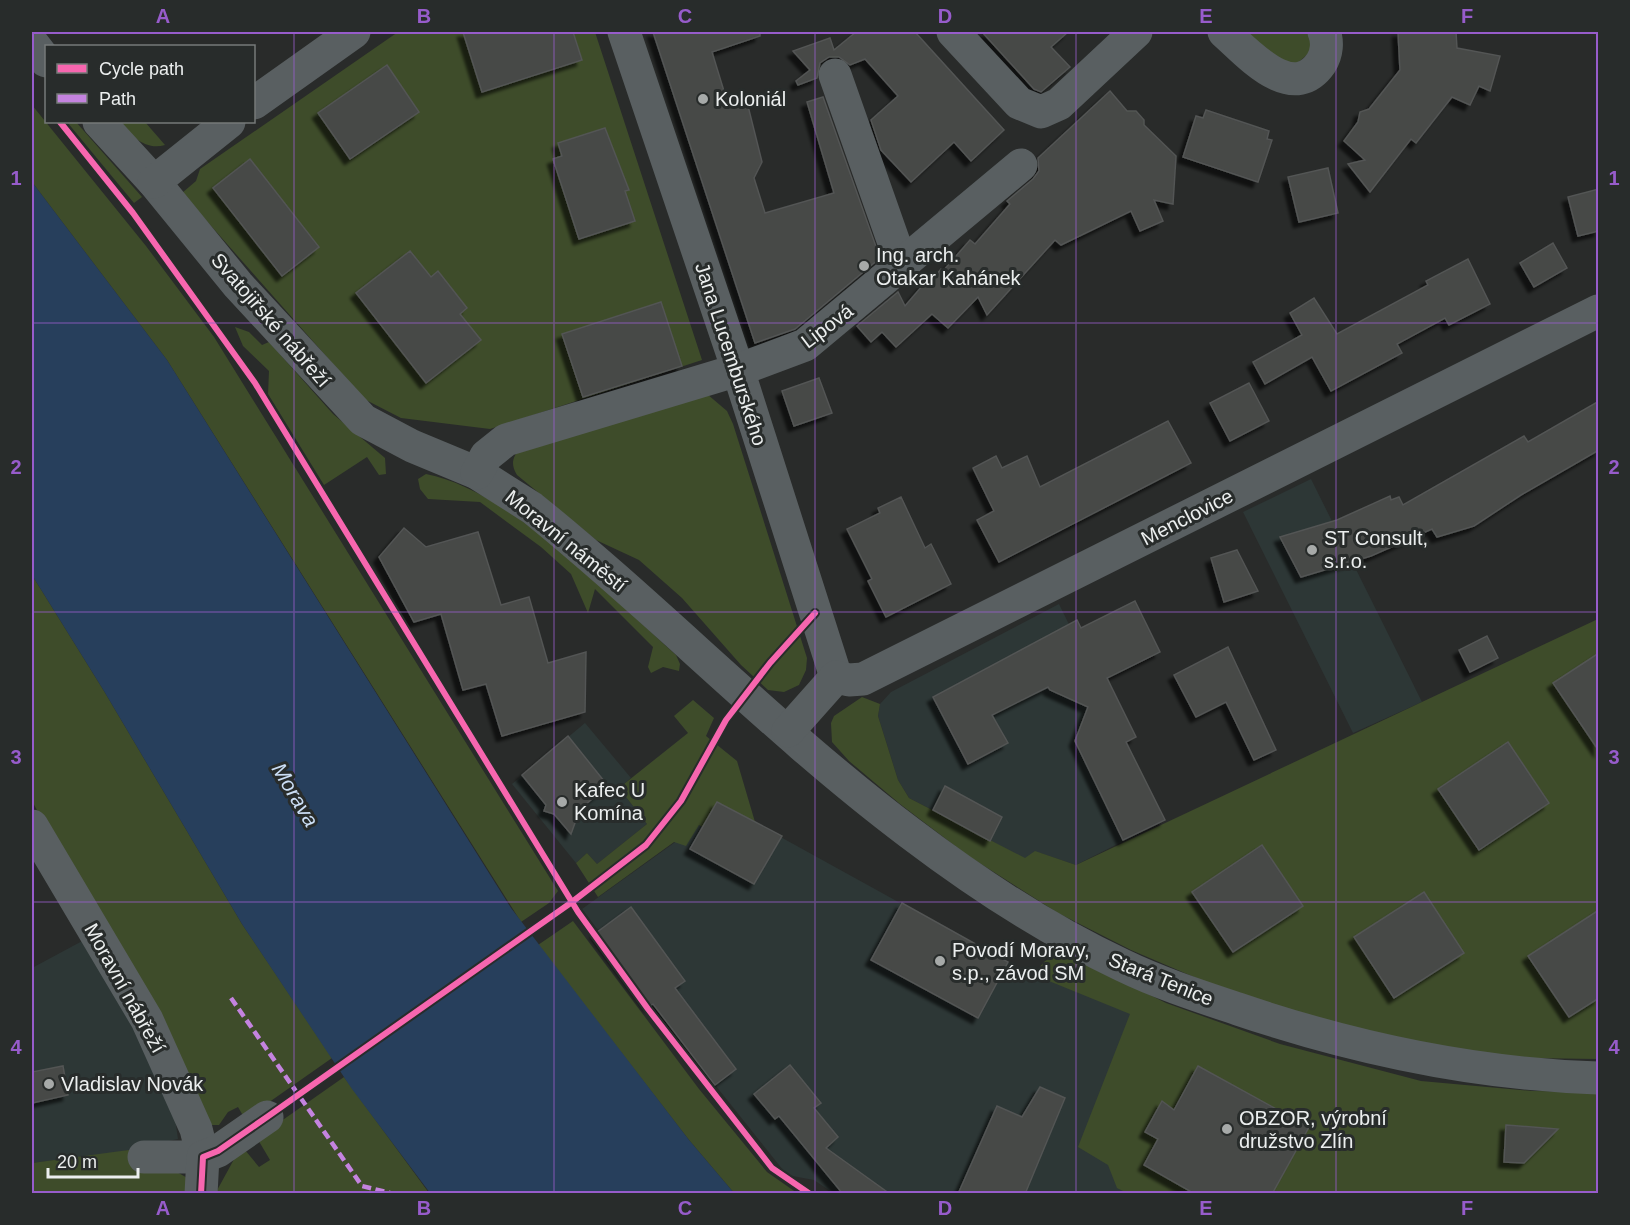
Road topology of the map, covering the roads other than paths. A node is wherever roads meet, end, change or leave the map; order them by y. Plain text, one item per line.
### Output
1 (354, 32) edge
2 (624, 32) edge
3 (953, 32) edge
4 (1136, 32) edge
5 (1224, 32) edge
6 (1324, 32) edge
7 (32, 43) edge
8 (45, 60) edge
9 (835, 75) dead end
10 (255, 102) edge
11 (100, 123) edge
12 (229, 123) edge
13 (1021, 165) dead end
14 (154, 182) junction
15 (906, 262) junction
16 (1599, 311) edge
17 (738, 370) junction
18 (477, 472) junction
19 (836, 677) junction
20 (788, 731) junction
21 (32, 826) edge
22 (1599, 1078) edge
23 (267, 1117) dead end
24 (144, 1157) dead end
25 (203, 1157) junction
26 (201, 1194) edge

1 - 10 street
2 - 17 street, Jana Lucemburského
3 - 4 street
5 - 6 street
7 - 8 street
9 - 15 street
11 - 14 street, Svatojiřské nábřeží
12 - 14 street
13 - 15 street, Lipová
14 - 18 street, Svatojiřské nábřeží
15 - 17 street, Lipová
16 - 19 street, Menclovice
17 - 18 street
17 - 19 street, Jana Lucemburského
18 - 20 street, Moravní náměstí
19 - 20 street
20 - 22 street, Stará Tenice
21 - 25 street, Moravní nábřeží
23 - 25 street
24 - 25 street
25 - 26 street, Moravní nábřeží

